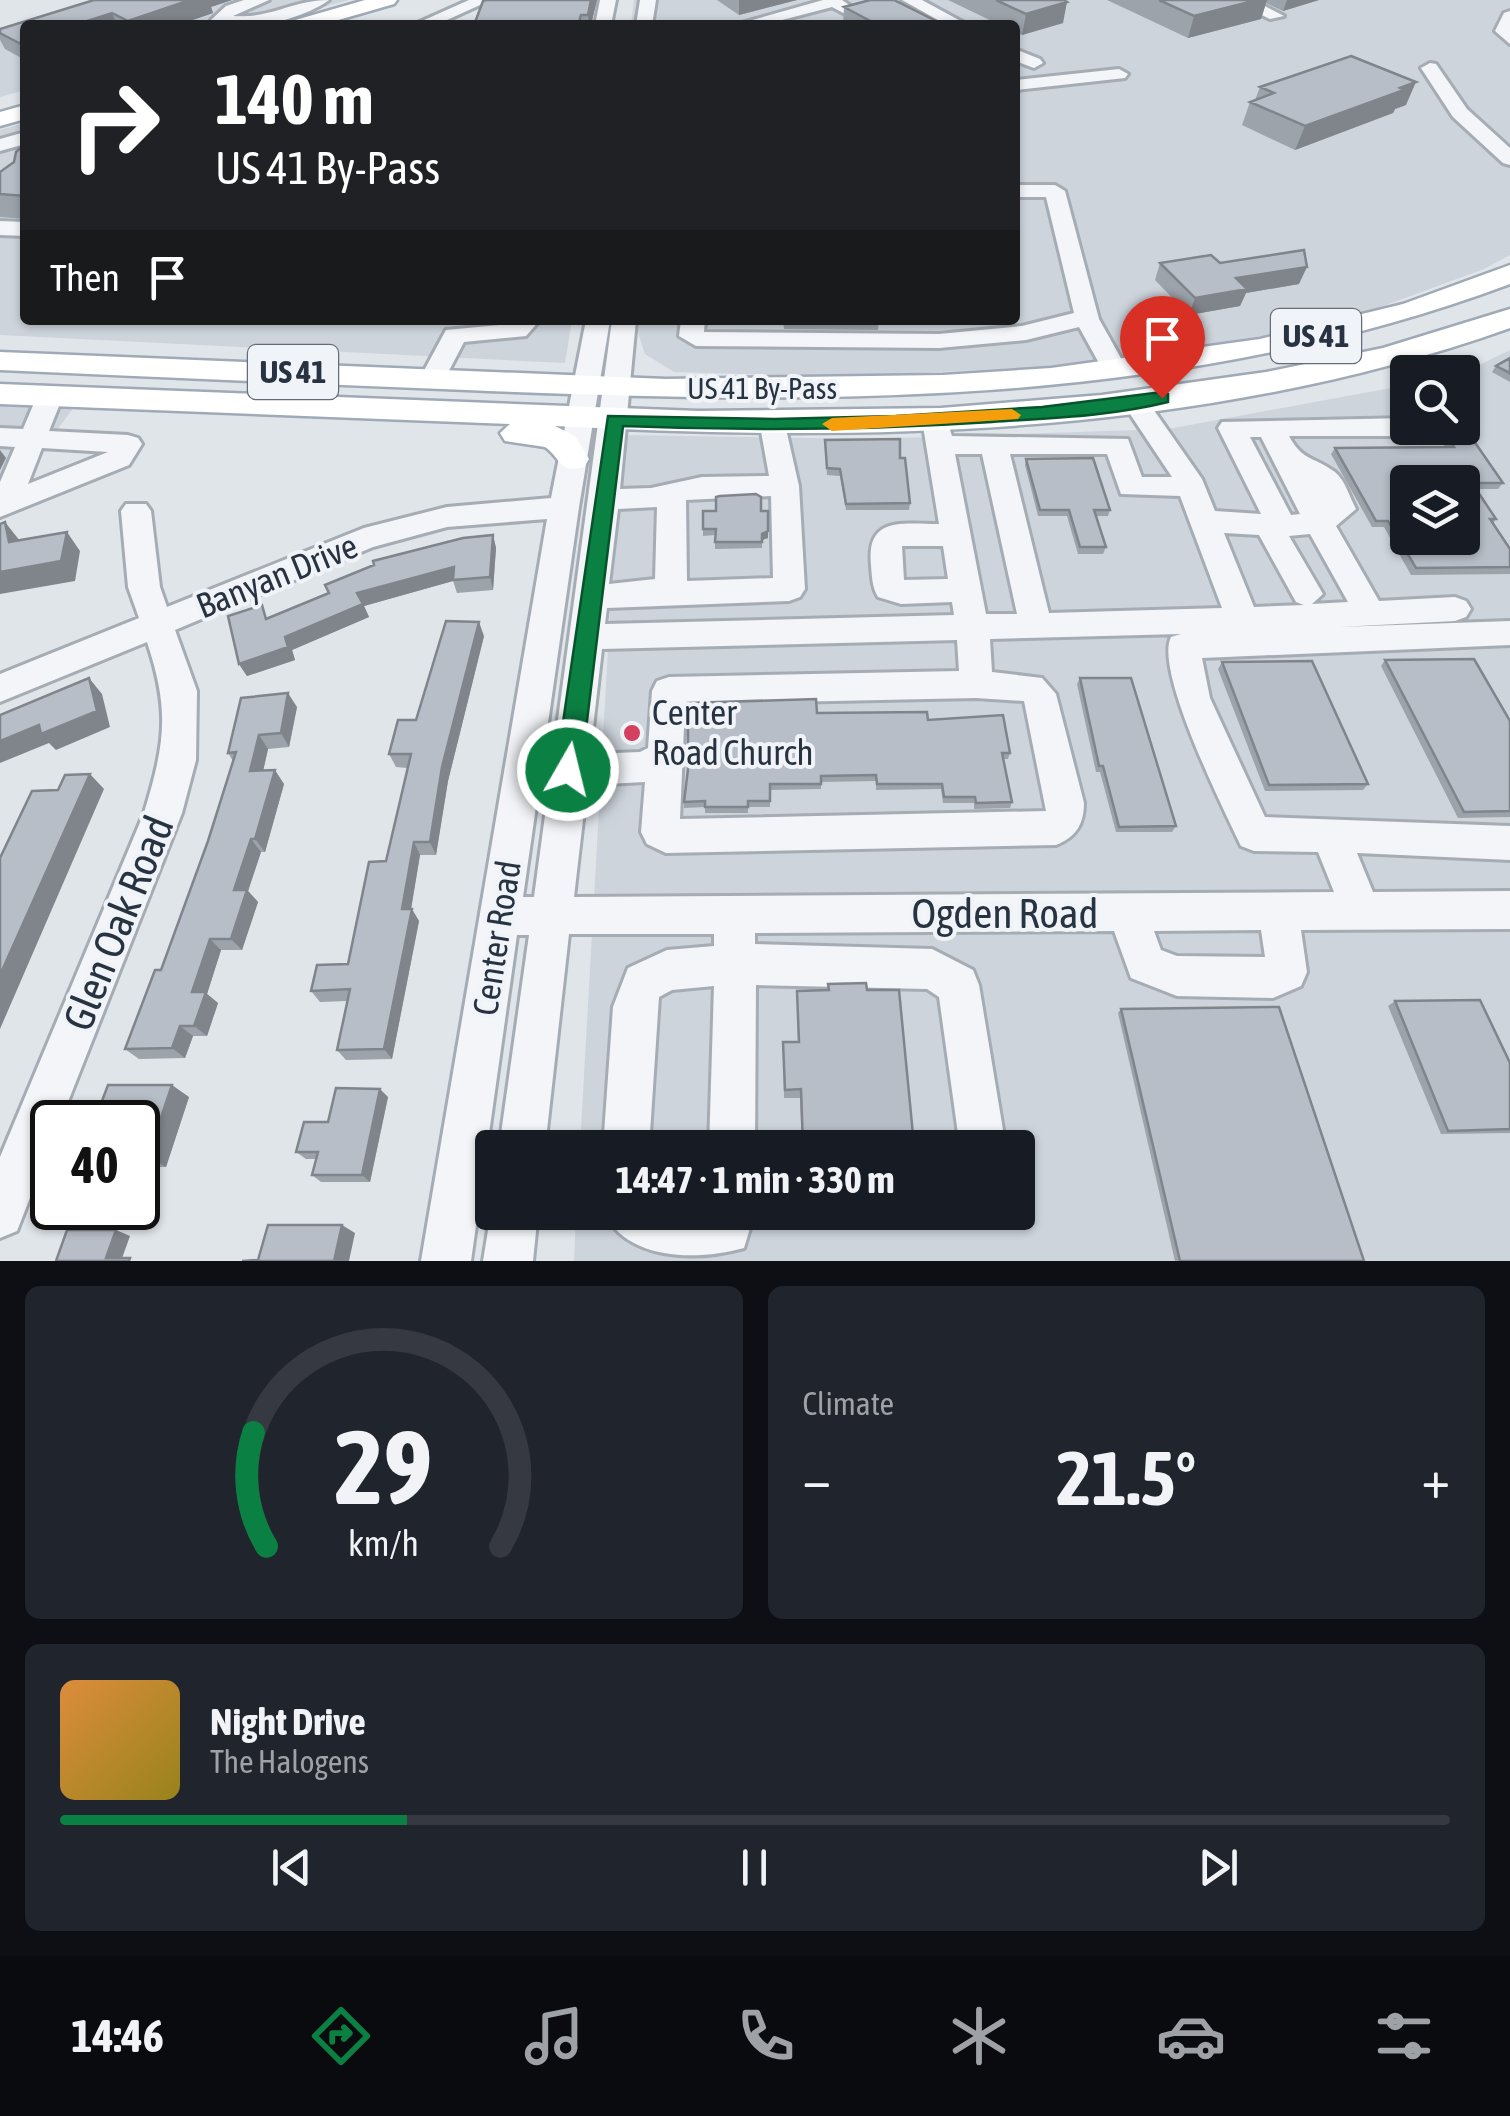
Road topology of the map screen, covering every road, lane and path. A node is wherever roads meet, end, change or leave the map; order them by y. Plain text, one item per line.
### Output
1 (261, 0) edge
2 (321, 0) edge
3 (482, 0) edge
4 (1242, 0) edge
5 (395, 2) edge
6 (885, 6) edge
7 (1276, 16) dead end
8 (1510, 16) edge
9 (216, 20) edge
10 (272, 20) edge
11 (319, 20) edge
12 (346, 20) edge
13 (433, 20) edge
14 (763, 20) edge
15 (828, 20) edge
16 (914, 20) edge
17 (940, 20) edge
18 (1510, 39) edge
19 (1020, 56) edge
20 (1034, 63) dead end
21 (1430, 68) dead end
22 (1119, 74) dead end
23 (1020, 84) edge
24 (1510, 159) edge
25 (1020, 191) edge
26 (1508, 276) edge
27 (1088, 318) junction
28 (1510, 318) edge
29 (523, 325) edge
30 (598, 325) edge
31 (623, 325) edge
32 (692, 325) edge
33 (450, 329) edge
34 (748, 331) edge
35 (902, 331) edge
36 (1206, 356) junction
37 (177, 360) junction
38 (0, 361) edge
39 (90, 365) junction
40 (1114, 369) junction
41 (0, 374) edge
42 (434, 378) junction
43 (0, 384) edge
44 (0, 394) edge
45 (50, 396) junction
46 (600, 402) junction
47 (1135, 402) junction
48 (774, 426) junction
49 (1390, 426) edge
50 (1270, 428) junction
51 (937, 433) junction
52 (0, 436) edge
53 (32, 438) junction
54 (994, 445) junction
55 (572, 460) junction
56 (785, 486) junction
57 (1190, 486) junction
58 (672, 494) junction
59 (604, 500) junction
60 (3, 504) edge
61 (564, 507) junction
62 (136, 511) dead end
63 (1204, 521) junction
64 (1319, 523) junction
65 (1275, 525) junction
66 (956, 535) junction
67 (966, 590) junction
68 (662, 592) junction
69 (1307, 594) dead end
70 (591, 597) junction
71 (1455, 609) dead end
72 (1370, 613) junction
73 (1243, 620) junction
74 (159, 624) junction
75 (1036, 628) junction
76 (973, 629) junction
77 (1510, 633) edge
78 (586, 637) junction
79 (976, 684) junction
80 (0, 688) edge
81 (570, 757) junction
82 (664, 757) junction
83 (1330, 835) junction
84 (1510, 843) edge
85 (1510, 910) edge
86 (1361, 911) junction
87 (1127, 912) junction
88 (1276, 912) junction
89 (734, 915) junction
90 (501, 916) junction
91 (549, 916) junction
92 (735, 964) junction
93 (524, 1130) edge
94 (627, 1130) edge
95 (732, 1130) edge
96 (980, 1130) edge
97 (0, 1214) edge
98 (512, 1230) edge
99 (653, 1230) edge
100 (727, 1230) edge
101 (446, 1261) edge
102 (508, 1261) edge

1 - 9 street
2 - 10 street
3 - 13 street
4 - 7 street
5 - 11 main road
5 - 12 main road
6 - 14 street
6 - 15 street
6 - 16 street
6 - 17 street
8 - 18 street
19 - 20 street
21 - 24 street
22 - 23 street
25 - 27 street
26 - 36 main road, US 41 By-Pass / US 41
27 - 35 street
27 - 40 street
28 - 47 main road, US 41 By-Pass / US 41
29 - 33 street
30 - 46 street, Center Road
31 - 46 street, Center Road
32 - 34 street
33 - 42 street
34 - 35 street
36 - 40 main road, US 41 By-Pass / US 41
36 - 47 main road
37 - 39 main road, US 41 By-Pass / US 41
37 - 42 main road, US 41 By-Pass / US 41
37 - 43 main road
38 - 39 main road, US 41 By-Pass / US 41
39 - 41 main road
40 - 46 main road, US 41 By-Pass / US 41
42 - 46 main road, US 41 By-Pass / US 41
44 - 45 main road, US 41 By-Pass / US 41
45 - 46 main road, US 41 By-Pass / US 41
45 - 53 street
45 - 55 main road
46 - 48 main road, US 41 By-Pass / US 41
46 - 55 street, Center Road
46 - 59 street, Center Road
47 - 51 main road, US 41 By-Pass / US 41
47 - 57 street
48 - 51 main road, US 41 By-Pass / US 41
48 - 56 street
49 - 50 street
50 - 64 street
50 - 65 street
51 - 54 street
51 - 66 street
52 - 53 street
53 - 60 street
53 - 60 street
54 - 57 street
54 - 75 street
55 - 61 street, Center Road
56 - 58 street
56 - 68 street
57 - 63 street
58 - 59 street
58 - 68 street
59 - 70 street, Center Road
61 - 74 street, Banyan Drive
61 - 90 street, Center Road
62 - 74 street, Glen Oak Road
63 - 65 street
63 - 73 street
64 - 65 street
64 - 72 street
65 - 69 street
66 - 67 street
66 - 67 street
67 - 76 street
68 - 70 street
70 - 78 street, Center Road
71 - 72 street
72 - 73 street
73 - 75 street
74 - 80 street, Banyan Drive
74 - 97 street, Glen Oak Road
75 - 76 street
76 - 78 street
76 - 79 street
77 - 83 street
78 - 81 street, Center Road
79 - 82 street
79 - 82 street
81 - 82 street
81 - 91 street, Center Road
83 - 84 street
83 - 86 street
85 - 86 street, Ogden Road
86 - 88 street, Ogden Road
87 - 88 street, Ogden Road
87 - 88 street
87 - 89 street, Ogden Road
89 - 91 street, Ogden Road
89 - 92 street
90 - 91 street, Ogden Road
90 - 101 street, Center Road
91 - 93 street, Center Road
92 - 94 street
92 - 95 street
92 - 96 street
98 - 102 street
99 - 100 street

